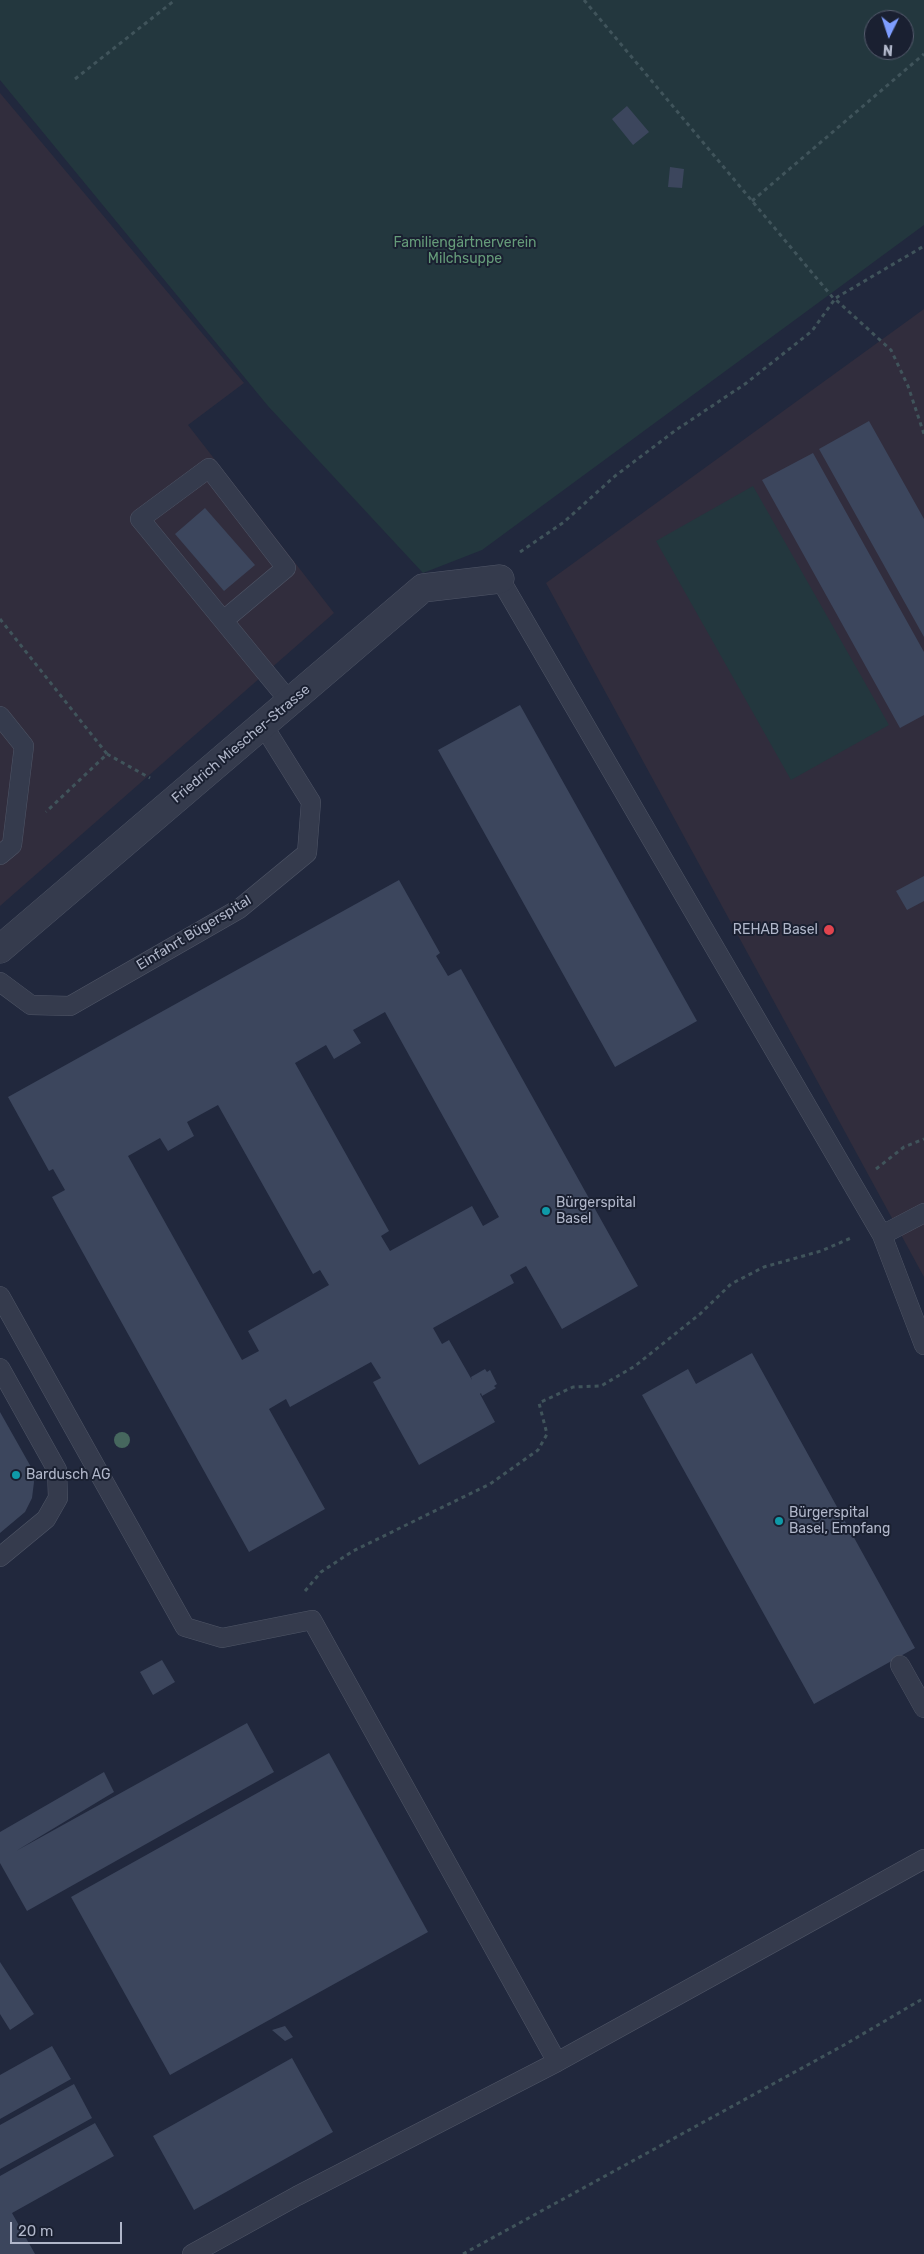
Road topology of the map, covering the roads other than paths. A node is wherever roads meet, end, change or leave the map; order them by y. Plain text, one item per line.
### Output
1 (500, 579) joint
2 (224, 620) junction
3 (290, 702) junction
4 (0, 716) edge
5 (263, 725) junction
6 (6, 850) edge
7 (0, 949) edge
8 (0, 982) edge
9 (924, 1213) edge
10 (880, 1231) junction
11 (0, 1296) edge
12 (924, 1345) edge
13 (0, 1368) edge
14 (0, 1557) edge
15 (900, 1665) dead end
16 (924, 1708) edge
17 (924, 1859) edge
18 (557, 2062) junction
19 (192, 2254) edge

1 - 3 street, Friedrich Miescher-Strasse
1 - 10 lane
2 - 2 lane
2 - 3 lane
3 - 5 street, Friedrich Miescher-Strasse
4 - 6 lane
5 - 7 street, Friedrich Miescher-Strasse
5 - 8 lane, Einfahrt Bügerspital
9 - 10 lane
10 - 12 lane
11 - 18 lane
13 - 14 lane
15 - 16 lane
17 - 18 lane
18 - 19 lane

